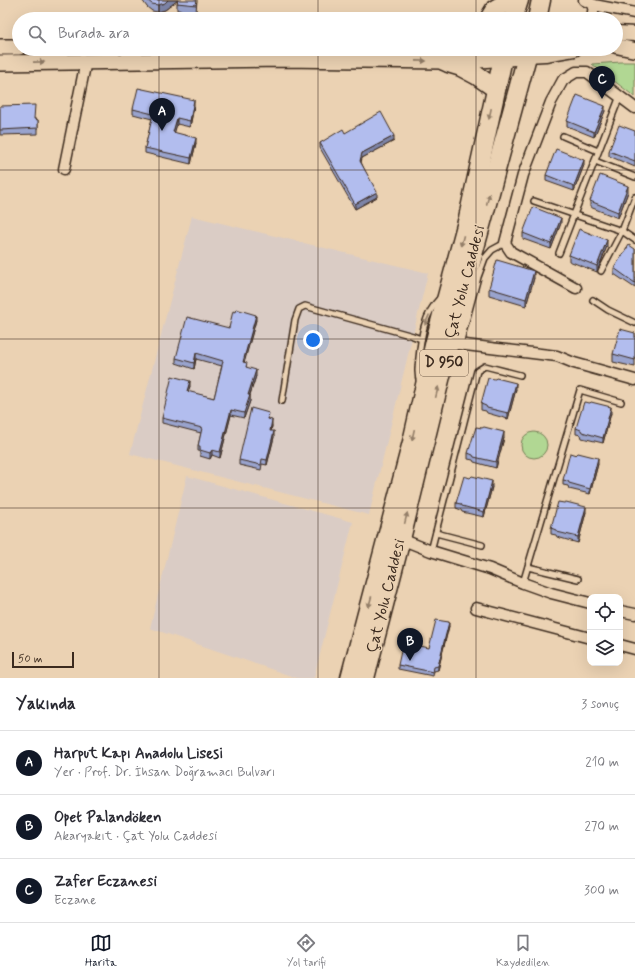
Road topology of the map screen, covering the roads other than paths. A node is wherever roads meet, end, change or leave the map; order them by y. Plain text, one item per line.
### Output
1 (511, 0) edge
2 (519, 0) edge
3 (541, 0) edge
4 (584, 0) edge
5 (594, 5) junction
6 (494, 12) edge
7 (515, 12) edge
8 (538, 12) edge
9 (593, 12) edge
10 (635, 13) edge
11 (623, 33) edge
12 (635, 34) edge
13 (12, 47) edge
14 (623, 47) edge
15 (0, 48) edge
16 (635, 50) edge
17 (482, 56) edge
18 (503, 56) edge
19 (527, 56) edge
20 (86, 61) junction
21 (444, 61) junction
22 (0, 63) edge
23 (496, 89) junction
24 (620, 96) junction
25 (635, 108) edge
26 (563, 136) dead end
27 (598, 151) junction
28 (595, 161) junction
29 (64, 169) dead end
30 (635, 177) edge
31 (635, 197) edge
32 (534, 201) dead end
33 (574, 214) junction
34 (622, 231) junction
35 (635, 240) edge
36 (505, 243) junction
37 (559, 253) dead end
38 (601, 271) dead end
39 (576, 288) dead end
40 (449, 289) junction
41 (592, 300) dead end
42 (635, 323) edge
43 (421, 339) junction
44 (454, 344) junction
45 (520, 375) dead end
46 (635, 380) edge
47 (423, 394) junction
48 (282, 401) dead end
49 (621, 402) dead end
50 (436, 533) junction
51 (401, 539) junction
52 (482, 545) dead end
53 (431, 551) junction
54 (528, 567) junction
55 (578, 579) dead end
56 (523, 583) junction
57 (587, 602) edge
58 (476, 608) dead end
59 (623, 612) edge
60 (635, 614) edge
61 (587, 637) edge
62 (623, 646) edge
63 (635, 649) edge
64 (350, 678) edge
65 (365, 678) edge

1 - 6 highway
2 - 7 highway
3 - 8 highway
4 - 5 street
5 - 9 street
5 - 10 street
11 - 12 main road
13 - 15 main road
14 - 16 main road
17 - 21 highway
18 - 23 highway, Çat Yolu Caddesi / D 950
44 -> 19 highway, Çat Yolu Caddesi / D 950
20 -> 21 main road
22 -> 20 main road
20 - 29 street
21 - 23 highway
23 -> 40 highway, Çat Yolu Caddesi / D 950
24 - 25 street
24 - 27 lane
24 - 36 street
26 - 27 lane
27 - 28 lane
28 - 30 lane
28 - 33 lane
31 - 34 lane
32 - 33 lane
33 - 34 lane
33 - 37 lane
34 - 35 lane
34 - 38 lane
36 - 39 street
36 - 44 lane
40 -> 43 lane
40 - 47 highway, Çat Yolu Caddesi / D 950
41 - 42 lane
43 - 47 lane
43 - 48 lane
44 - 46 street
51 -> 44 highway, Çat Yolu Caddesi / D 950
45 - 50 lane
47 -> 64 highway, Çat Yolu Caddesi / D 950
49 - 54 lane
50 - 52 lane
50 - 53 lane
51 - 53 street
51 - 65 highway, Çat Yolu Caddesi / D 950
53 - 56 street
54 - 55 lane
54 - 56 lane
56 - 57 street
58 - 61 street
59 - 60 street
62 - 63 street

